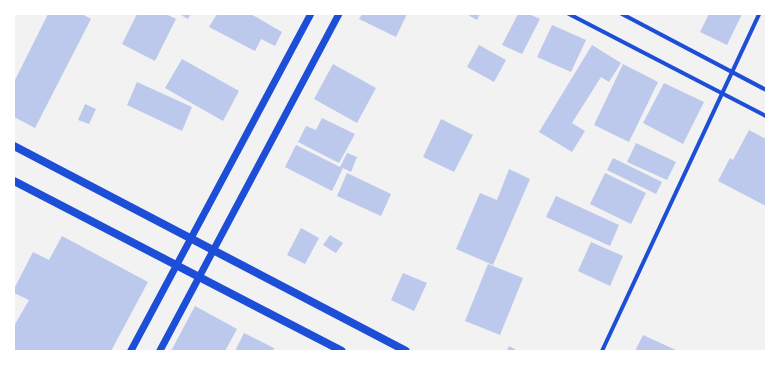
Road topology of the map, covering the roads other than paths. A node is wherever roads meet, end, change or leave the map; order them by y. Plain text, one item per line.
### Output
1 (310, 14) edge
2 (338, 14) edge
3 (569, 14) edge
4 (622, 14) edge
5 (759, 14) edge
6 (731, 72) junction
7 (766, 90) edge
8 (722, 92) junction
9 (766, 116) edge
10 (14, 146) edge
11 (14, 181) edge
12 (190, 238) junction
13 (213, 250) junction
14 (176, 265) junction
15 (198, 276) junction
16 (130, 351) edge
17 (159, 351) edge
18 (342, 351) edge
19 (406, 351) edge
20 (602, 351) edge

1 - 12 street
2 - 13 street
3 - 8 street
4 - 6 street
5 - 6 street
6 - 7 street
6 - 8 street
8 - 9 street
8 - 20 street
10 - 12 main road
11 - 14 main road
12 - 13 main road
12 - 14 street
13 - 15 street
13 - 19 main road
14 - 15 main road
14 - 16 street
15 - 17 street
15 - 18 main road

